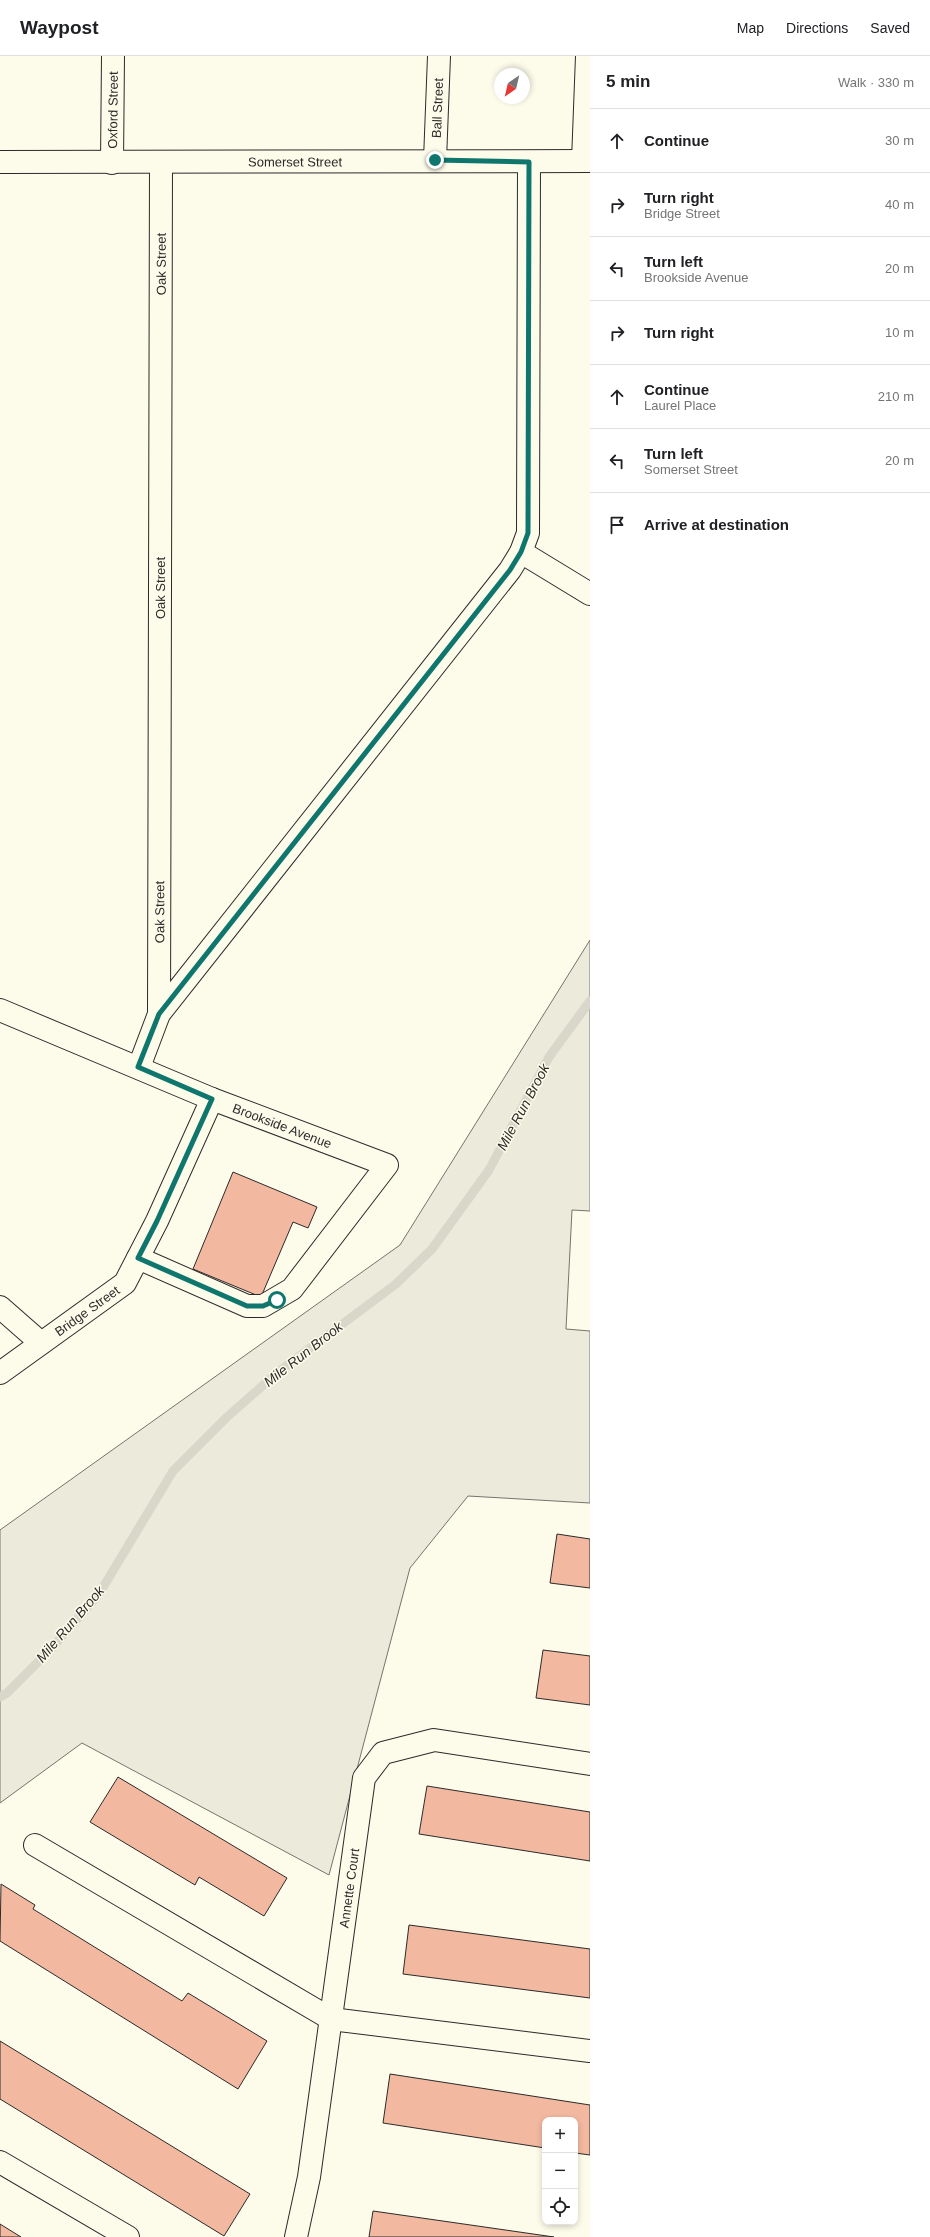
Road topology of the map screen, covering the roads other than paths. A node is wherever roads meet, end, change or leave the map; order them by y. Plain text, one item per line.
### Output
1 (113, 56) edge
2 (439, 56) edge
3 (587, 56) edge
4 (435, 160) junction
5 (586, 161) edge
6 (0, 162) edge
7 (529, 162) junction
8 (112, 163) junction
9 (161, 163) junction
10 (521, 552) junction
11 (590, 594) edge
12 (0, 1010) edge
13 (159, 1014) junction
14 (138, 1067) junction
15 (212, 1099) junction
16 (138, 1258) junction
17 (0, 1307) edge
18 (41, 1343) junction
19 (0, 1373) edge
20 (590, 1764) edge
21 (35, 1845) dead end
22 (331, 2019) junction
23 (590, 2050) edge
24 (0, 2162) edge
25 (128, 2237) edge
26 (296, 2237) edge

1 - 8 street, Oxford Street
2 - 4 street, Ball Street
3 - 5 street
4 - 7 street, Somerset Street
4 - 9 street, Somerset Street
5 - 7 street, Somerset Street
6 - 8 street, Somerset Street
7 - 10 street
8 - 9 street, Somerset Street
9 - 13 street, Oak Street
10 - 11 street
10 - 13 street
12 - 14 street, Brookside Avenue
13 - 14 street
14 - 15 street, Brookside Avenue
15 - 16 street, Bridge Street
15 - 16 street, Brookside Avenue
16 - 18 street, Bridge Street
17 - 18 street
18 - 19 street, Bridge Street
20 - 22 street, Annette Court
21 - 22 street
22 - 23 street
22 - 26 street, Annette Court
24 - 25 street

